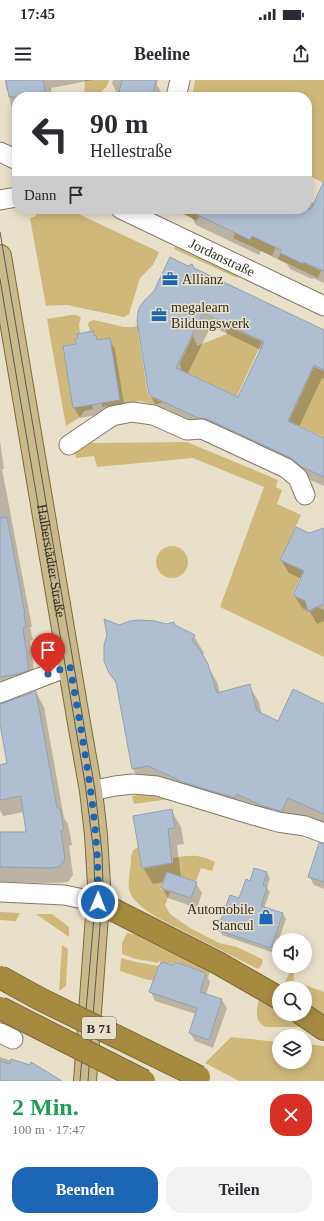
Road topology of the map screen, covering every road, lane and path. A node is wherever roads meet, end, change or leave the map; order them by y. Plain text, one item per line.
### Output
1 (180, 80) edge
2 (177, 92) edge
3 (0, 152) edge
4 (12, 158) edge
5 (12, 198) edge
6 (0, 200) edge
7 (133, 214) edge
8 (0, 256) edge
9 (324, 306) edge
10 (69, 444) dead end
11 (305, 494) dead end
12 (70, 666) junction
13 (0, 693) edge
14 (91, 791) junction
15 (324, 833) edge
16 (0, 892) edge
17 (98, 902) junction
18 (0, 977) edge
19 (272, 994) edge
20 (0, 1008) edge
21 (312, 1021) edge
22 (324, 1029) edge
23 (203, 1079) edge
24 (85, 1081) edge
25 (144, 1081) edge

1 - 2 street
3 - 4 street
5 - 6 street
7 - 9 street, Jordanstraße
8 - 12 main road, Halberstädter Straße
10 - 11 street
12 - 13 street
12 - 14 main road, Halberstädter Straße
14 - 15 street
14 - 17 main road, Halberstädter Straße
16 - 17 street
17 - 19 highway
17 - 24 main road, Halberstädter Straße
18 - 23 highway, B 71, bridge
20 - 25 highway, B 71, bridge
21 - 22 highway

